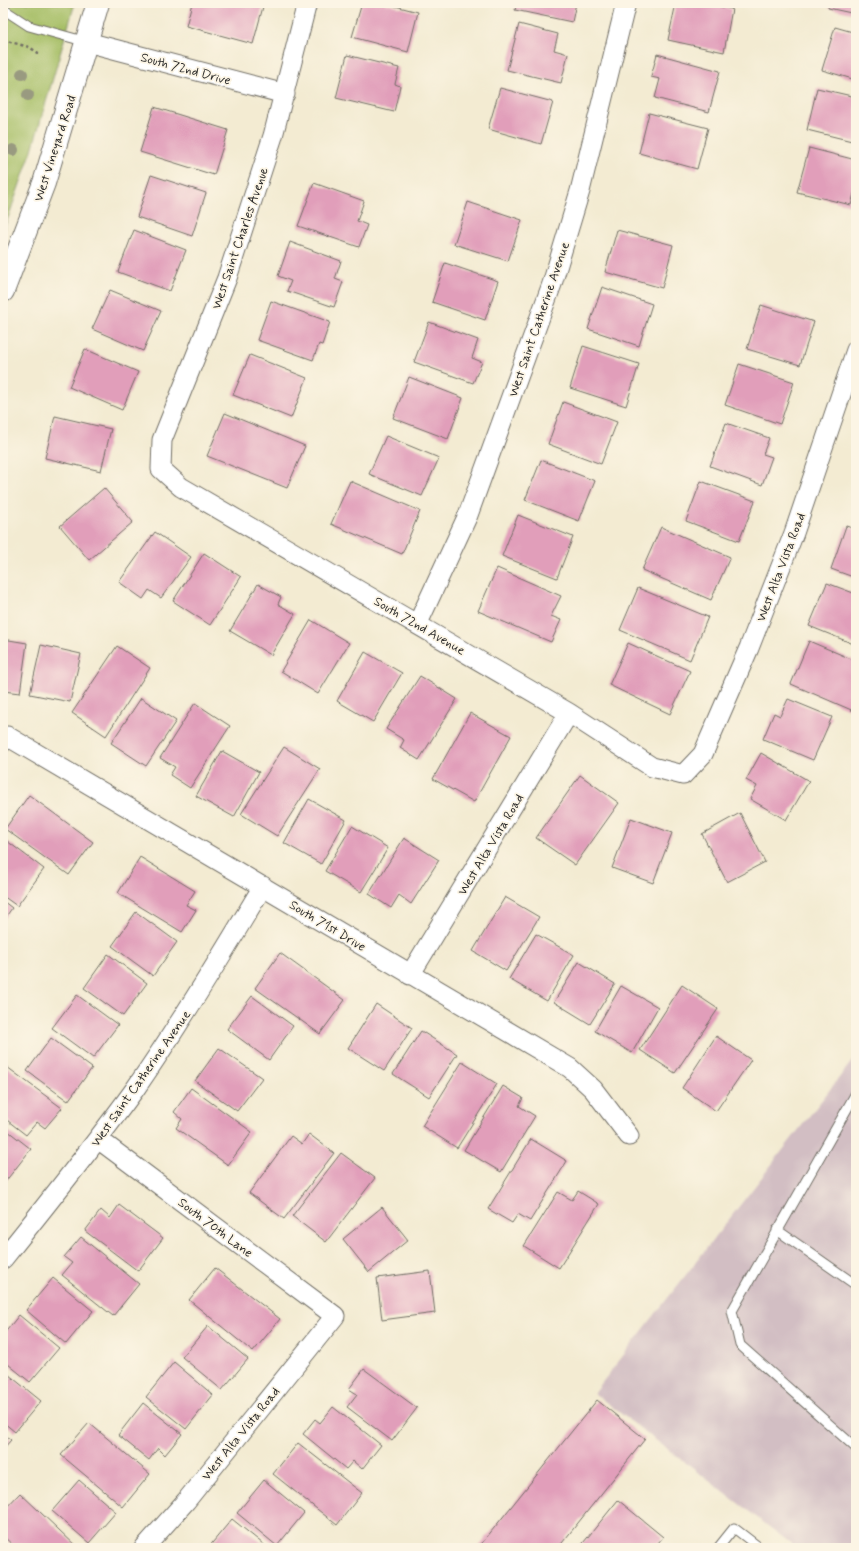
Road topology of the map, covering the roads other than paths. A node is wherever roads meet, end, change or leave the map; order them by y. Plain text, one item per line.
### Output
1 (98, 3) edge
2 (307, 3) edge
3 (626, 3) edge
4 (3, 8) edge
5 (87, 42) junction
6 (284, 94) junction
7 (3, 291) edge
8 (856, 350) edge
9 (161, 469) joint
10 (418, 623) junction
11 (569, 713) junction
12 (5, 739) edge
13 (683, 775) joint
14 (263, 886) junction
15 (410, 975) junction
16 (856, 1093) edge
17 (629, 1136) dead end
18 (98, 1139) junction
19 (777, 1230) junction
20 (3, 1259) edge
21 (856, 1285) edge
22 (334, 1316) joint
23 (856, 1448) edge
24 (144, 1548) edge
25 (718, 1548) edge
26 (760, 1548) edge

1 - 5 street, West Vineyard Road
2 - 6 street, West Saint Charles Avenue
3 - 10 street, West Saint Catherine Avenue
4 - 5 lane
5 - 6 street, South 72nd Drive
5 - 7 street, West Vineyard Road
6 - 9 street, West Saint Charles Avenue
8 - 13 street, West Alta Vista Road
9 - 10 street, South 72nd Avenue
10 - 11 street, South 72nd Avenue
11 - 13 street, South 72nd Avenue
11 - 15 street, West Alta Vista Road
12 - 14 street, South 71st Drive
14 - 15 street, South 71st Drive
14 - 18 street, West Saint Catherine Avenue
15 - 17 street, South 71st Drive
16 - 19 lane
18 - 20 street, West Saint Catherine Avenue
18 - 22 street, South 70th Lane
19 - 21 lane
19 - 23 lane
22 - 24 street, West Alta Vista Road
25 - 26 lane

